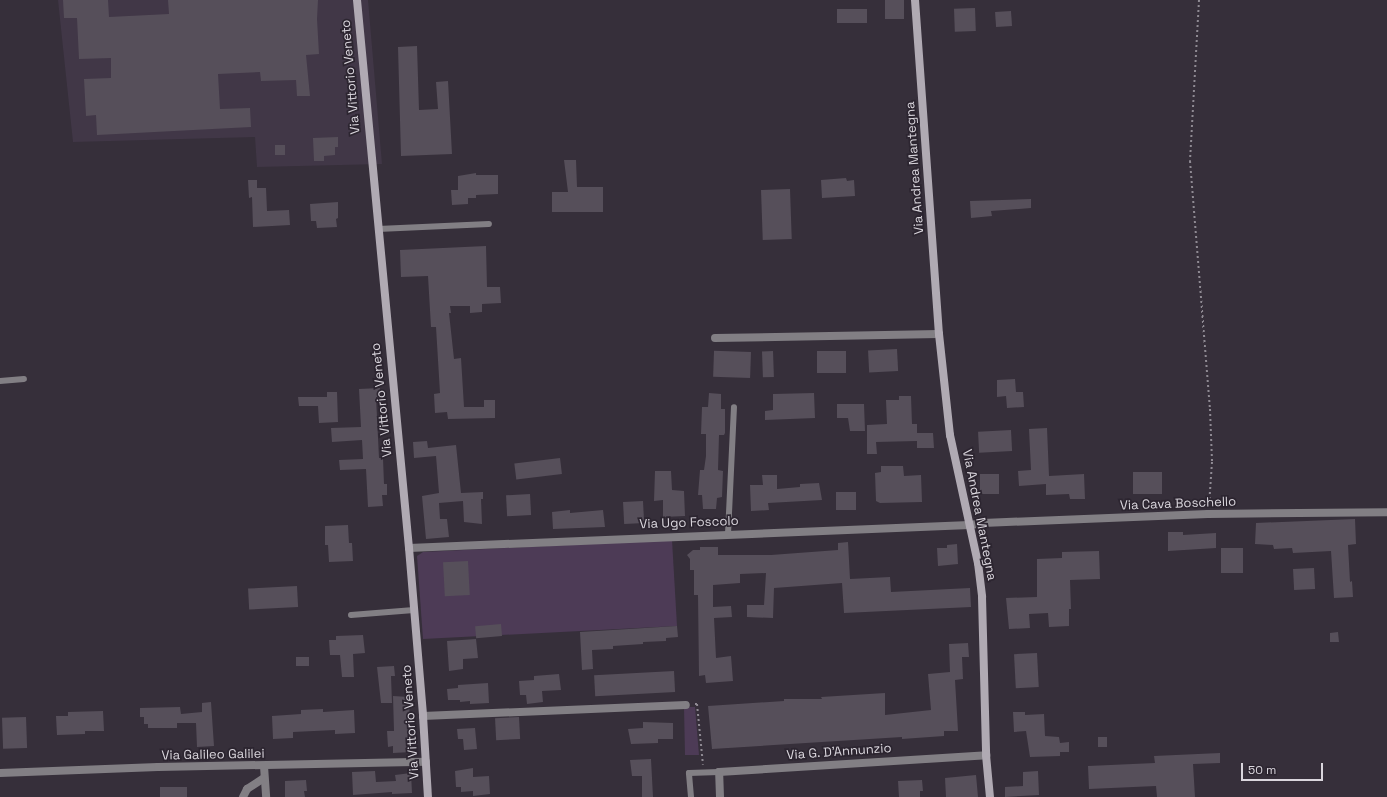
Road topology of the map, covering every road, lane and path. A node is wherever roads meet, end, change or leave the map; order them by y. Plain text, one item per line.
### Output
1 (356, 0) edge
2 (915, 0) edge
3 (1199, 0) edge
4 (489, 224) dead end
5 (378, 229) junction
6 (939, 334) junction
7 (715, 338) dead end
8 (24, 379) dead end
9 (0, 381) edge
10 (734, 407) dead end
11 (1387, 512) edge
12 (1208, 514) junction
13 (970, 525) junction
14 (728, 534) junction
15 (409, 548) junction
16 (414, 610) junction
17 (351, 615) dead end
18 (686, 705) joint
19 (423, 716) junction
20 (986, 755) junction
21 (426, 762) junction
22 (264, 766) junction
23 (704, 772) junction
24 (720, 772) junction
25 (0, 773) edge
26 (264, 778) junction
27 (243, 797) edge
28 (266, 797) edge
29 (428, 797) edge
30 (691, 797) edge
31 (720, 797) edge
32 (990, 797) edge

1 - 5 main road, Via Vittorio Veneto
2 - 6 main road, Via Andrea Mantegna
3 - 12 path
4 - 5 lane
5 - 15 main road, Via Vittorio Veneto
6 - 7 street
6 - 13 main road, Via Andrea Mantegna
8 - 9 lane
10 - 14 lane
11 - 12 street, Via Cava Boschello
12 - 13 street, Via Cava Boschello
13 - 14 street, Via Ugo Foscolo
13 - 20 main road, Via Andrea Mantegna
14 - 15 street, Via Ugo Foscolo
15 - 16 main road, Via Vittorio Veneto
16 - 17 lane
16 - 19 main road, Via Vittorio Veneto
18 - 19 street
18 - 23 path
19 - 21 main road, Via Vittorio Veneto
20 - 24 street, Via G. D'Annunzio
20 - 32 main road, Via Andrea Mantegna
21 - 22 street, Via Galileo Galilei
21 - 29 main road, Via Vittorio Veneto
22 - 25 street, Via Galileo Galilei
22 - 26 street
23 - 24 lane
23 - 30 lane
24 - 31 street
26 - 27 street
26 - 28 street

